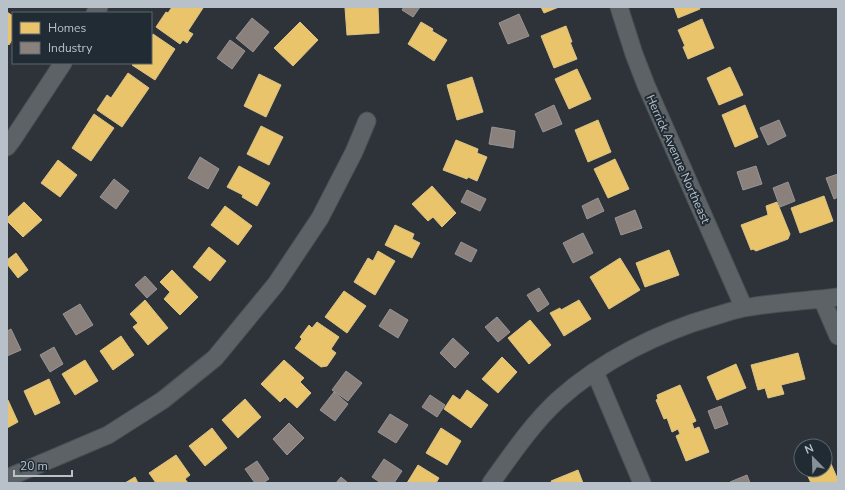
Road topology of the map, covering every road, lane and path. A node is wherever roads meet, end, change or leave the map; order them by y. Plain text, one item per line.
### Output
1 (619, 7) edge
2 (62, 64) edge
3 (366, 120) dead end
4 (7, 147) edge
5 (830, 298) edge
6 (744, 308) junction
7 (838, 336) edge
8 (595, 372) junction
9 (7, 478) edge
10 (491, 483) edge
11 (642, 483) edge

1 - 6 street, Herrick Avenue Northeast
2 - 4 street
3 - 9 street
5 - 6 street
5 - 7 street
6 - 8 street
8 - 10 street
8 - 11 street

